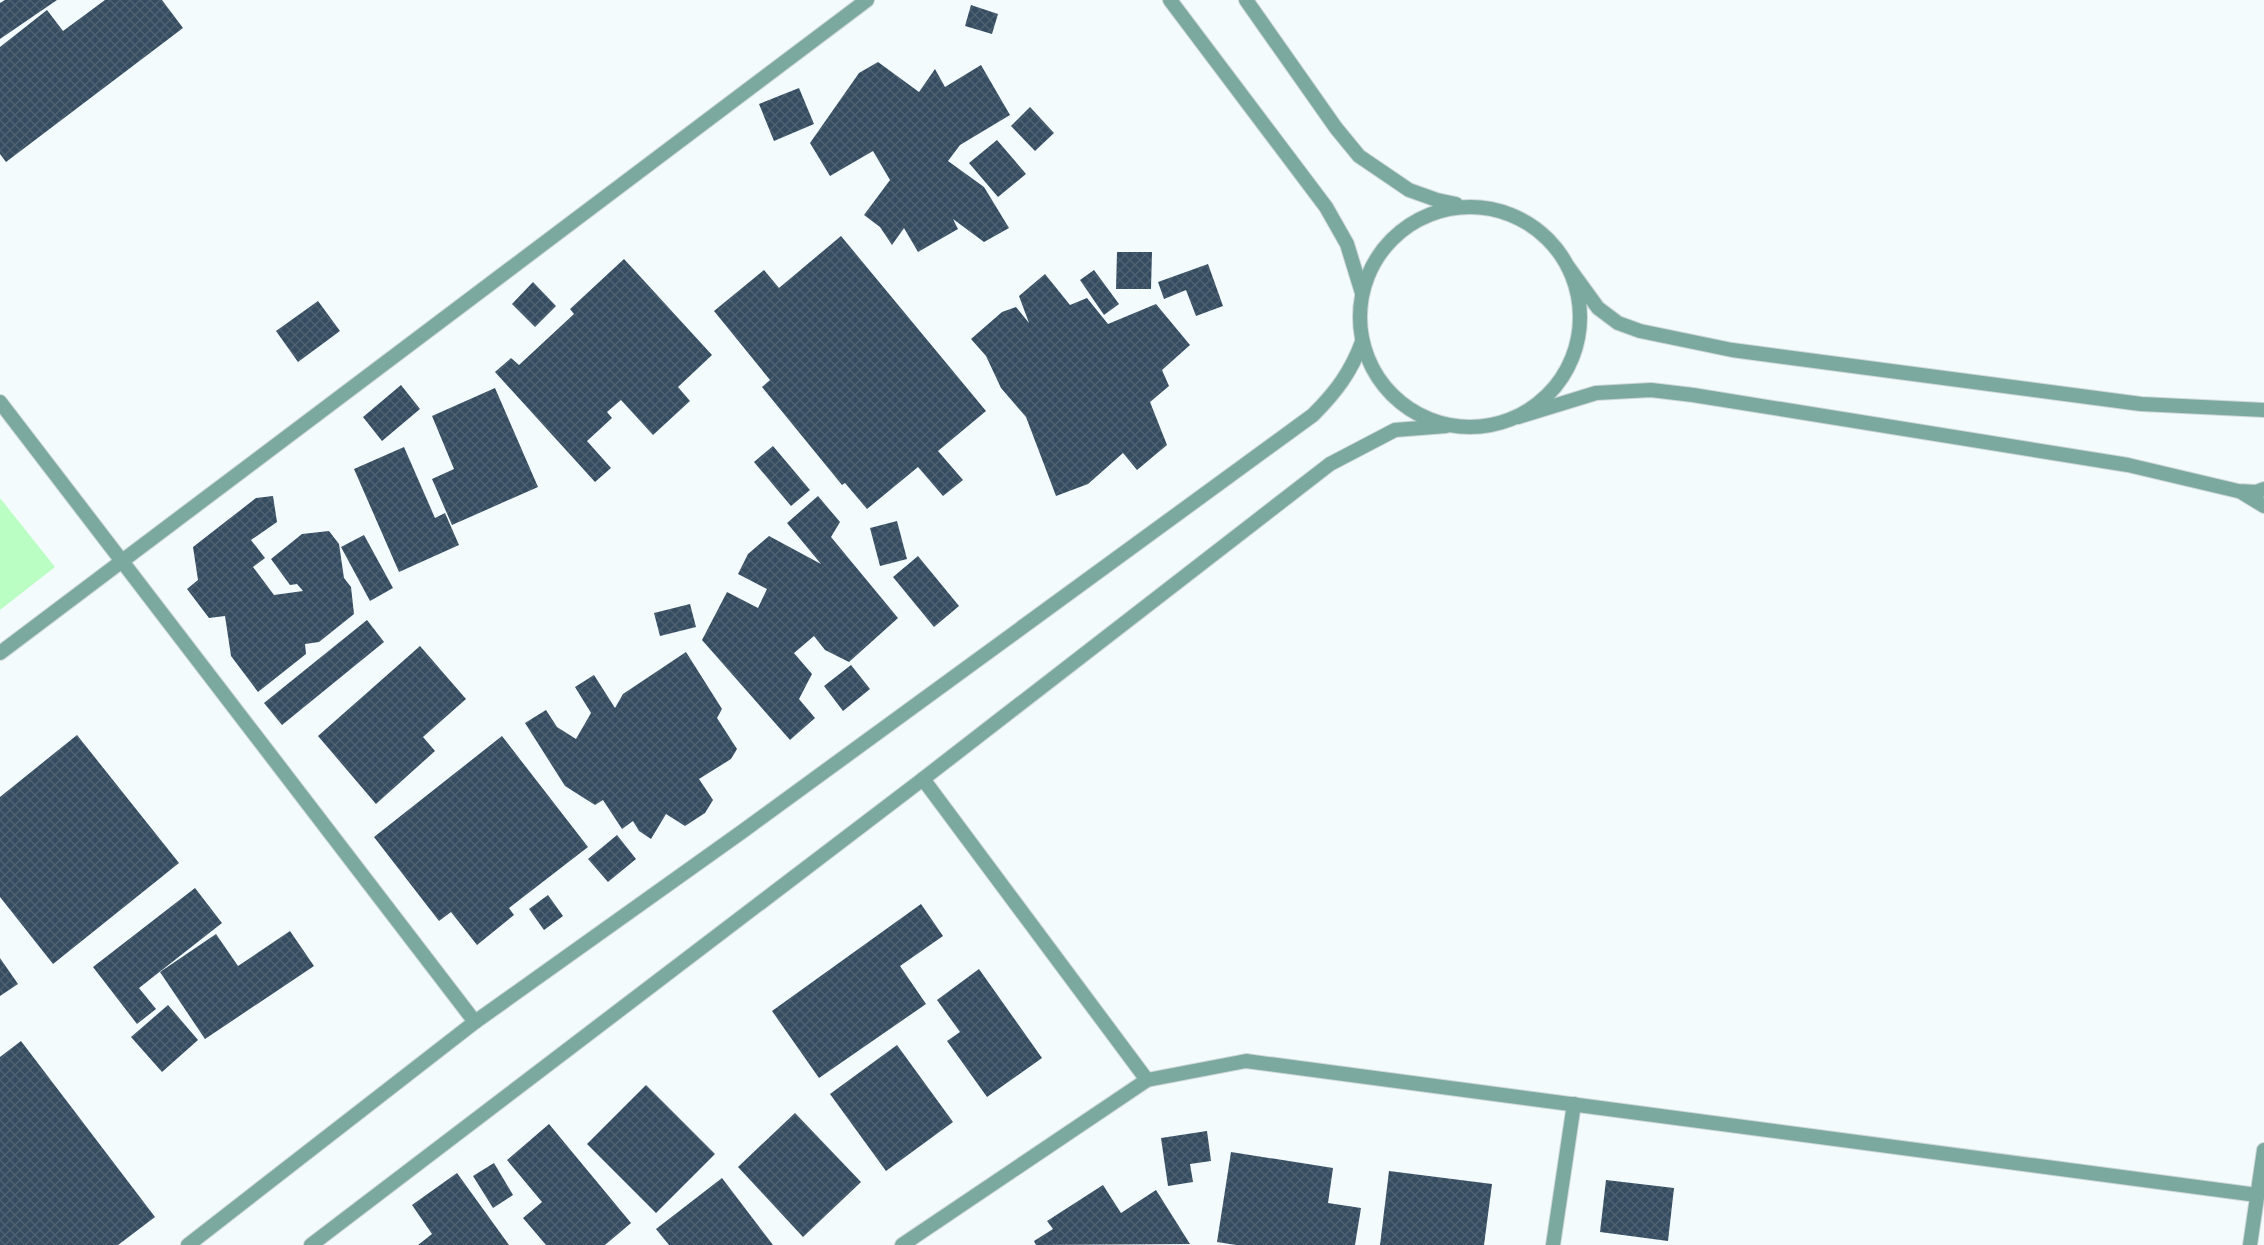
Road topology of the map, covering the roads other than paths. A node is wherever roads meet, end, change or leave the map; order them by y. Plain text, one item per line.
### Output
1 (867, 0) edge
2 (1170, 0) edge
3 (1246, 0) edge
4 (1470, 206) junction
5 (1569, 268) junction
6 (1362, 293) junction
7 (1362, 342) junction
8 (0, 402) edge
9 (2264, 404) edge
10 (2249, 408) junction
11 (2264, 410) edge
12 (1518, 417) junction
13 (1446, 426) junction
14 (2264, 490) edge
15 (2238, 491) junction
16 (2264, 506) edge
17 (122, 560) junction
18 (0, 653) edge
19 (923, 779) junction
20 (475, 1022) junction
21 (1147, 1080) junction
22 (1574, 1104) junction
23 (2264, 1150) edge
24 (2257, 1195) junction
25 (188, 1245) edge
26 (311, 1245) edge
27 (902, 1245) edge
28 (1553, 1245) edge
29 (2250, 1245) edge

1 - 17 street
2 - 6 street
3 - 4 street
4 - 5 street
4 - 6 street
5 - 10 street
5 - 12 street
6 - 7 street
7 - 13 street
7 - 20 street
8 - 17 street
9 - 10 street
10 - 11 street
12 - 13 street
12 - 15 street
13 - 19 street
14 - 15 street
15 - 16 street
17 - 18 street
17 - 20 street
19 - 21 street
19 - 26 street
20 - 25 street
21 - 22 street
21 - 27 street
22 - 24 street
22 - 28 street
23 - 24 street
24 - 29 street

